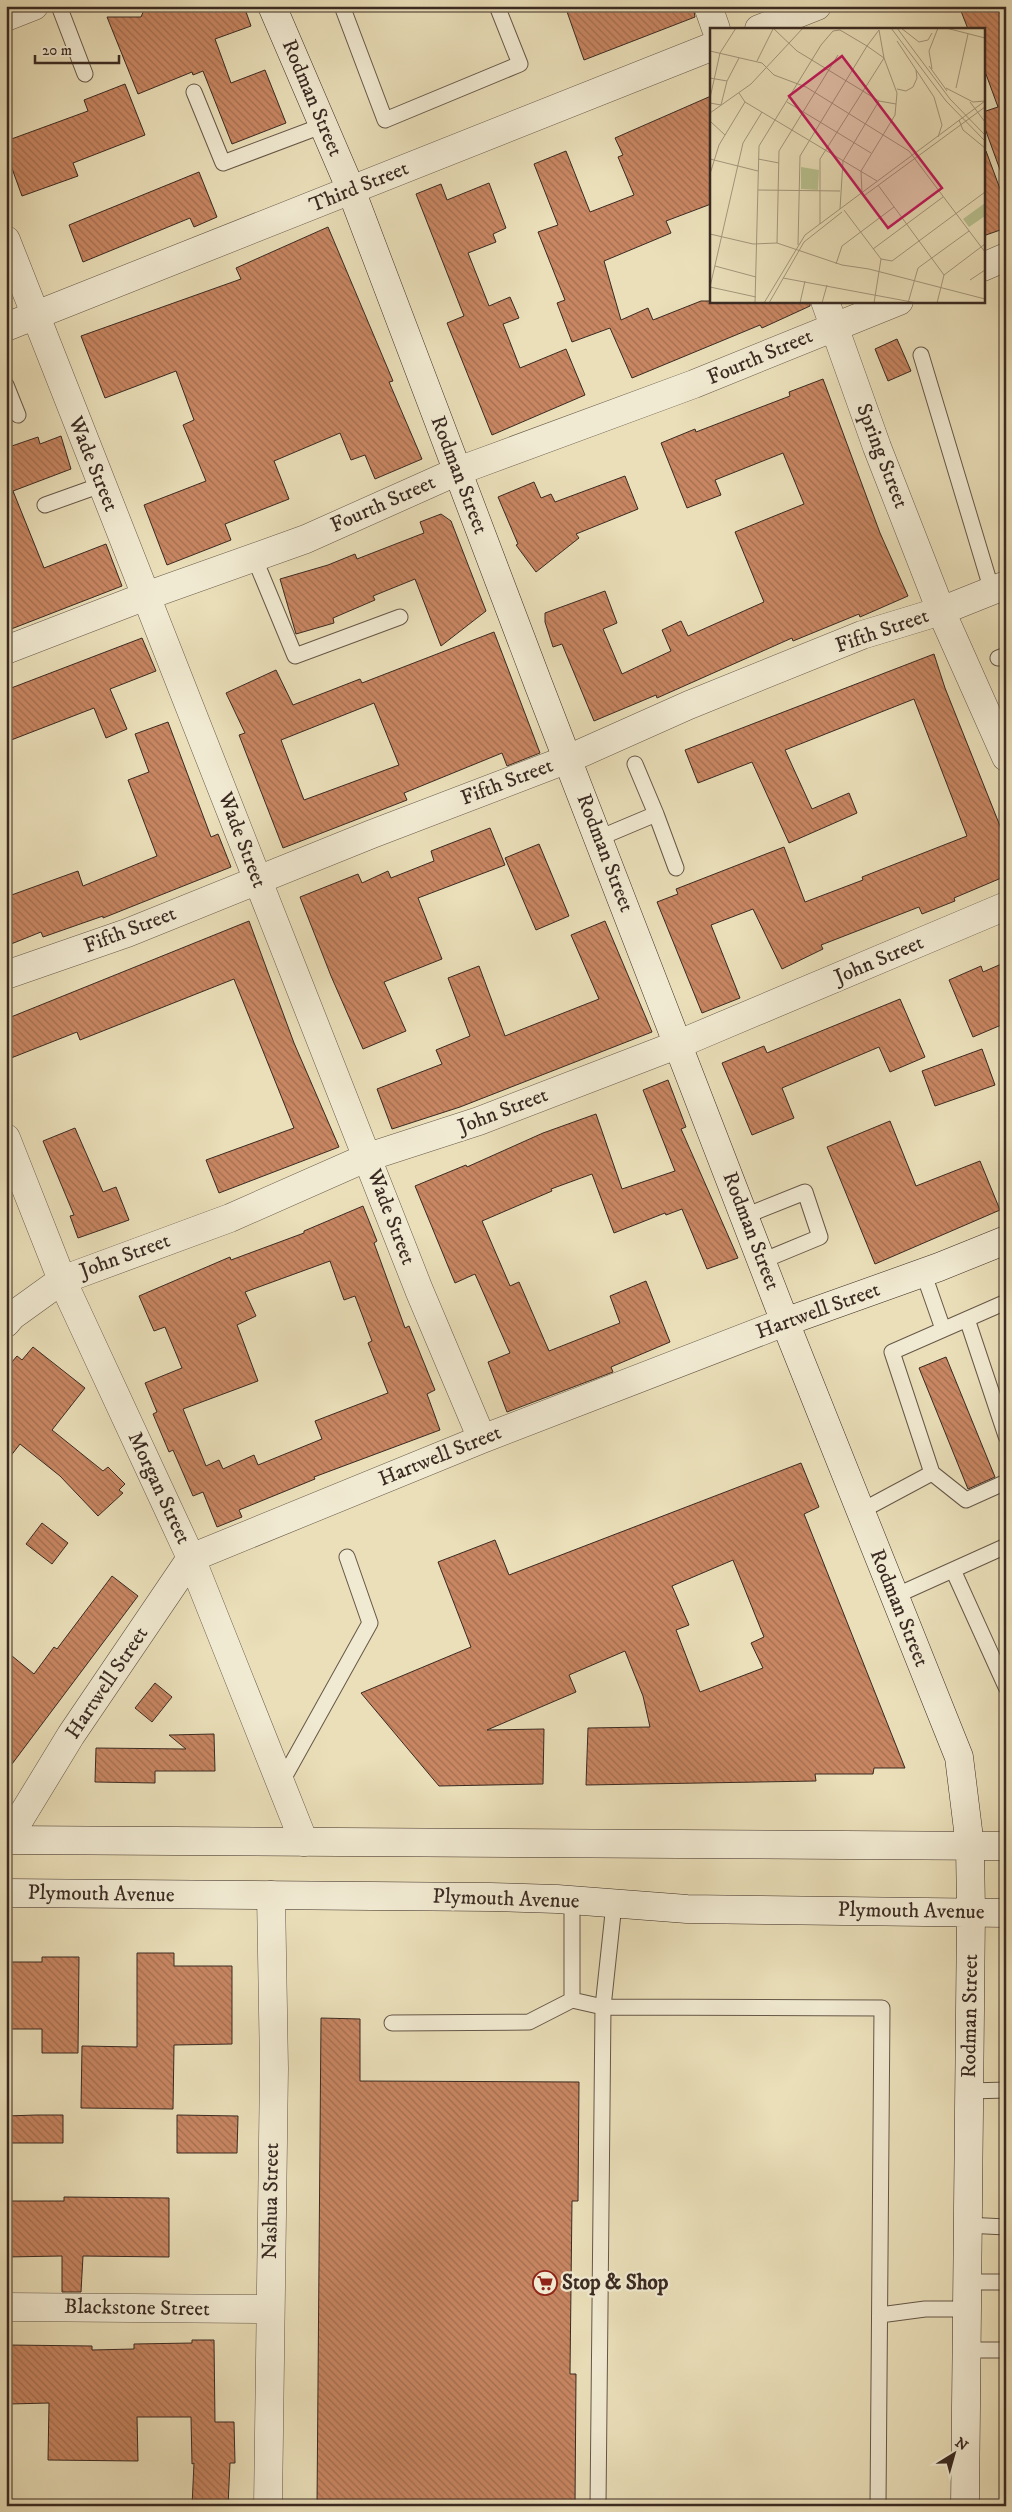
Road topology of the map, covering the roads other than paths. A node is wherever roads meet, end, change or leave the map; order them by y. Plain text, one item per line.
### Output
1 (34, 6) edge
2 (58, 6) edge
3 (272, 6) edge
4 (342, 6) edge
5 (497, 6) edge
6 (708, 6) edge
7 (817, 6) edge
8 (6, 17) edge
9 (716, 28) edge
10 (762, 28) edge
11 (710, 47) edge
12 (85, 74) dead end
13 (194, 92) dead end
14 (324, 125) junction
15 (351, 190) junction
16 (6, 240) edge
17 (1006, 257) edge
18 (984, 267) edge
19 (893, 302) edge
20 (830, 313) edge
21 (36, 316) junction
22 (6, 327) edge
23 (921, 355) dead end
24 (6, 385) edge
25 (18, 415) dead end
26 (458, 471) junction
27 (101, 486) junction
28 (45, 505) dead end
29 (254, 557) junction
30 (999, 588) edge
31 (146, 596) junction
32 (941, 611) junction
33 (400, 617) dead end
34 (6, 650) edge
35 (1006, 757) edge
36 (568, 759) junction
37 (635, 764) dead end
38 (656, 814) junction
39 (599, 838) junction
40 (676, 868) dead end
41 (258, 880) junction
42 (1006, 906) edge
43 (6, 975) edge
44 (679, 1044) junction
45 (6, 1138) edge
46 (368, 1157) junction
47 (745, 1216) junction
48 (1006, 1240) edge
49 (762, 1261) junction
50 (923, 1272) junction
51 (62, 1280) junction
52 (1006, 1302) edge
53 (967, 1319) junction
54 (786, 1322) junction
55 (6, 1323) edge
56 (944, 1329) junction
57 (1006, 1436) edge
58 (482, 1439) junction
59 (932, 1473) junction
60 (1006, 1482) edge
61 (862, 1511) junction
62 (1006, 1546) edge
63 (347, 1557) dead end
64 (191, 1558) junction
65 (953, 1570) junction
66 (895, 1596) junction
67 (1006, 1686) edge
68 (281, 1783) junction
69 (7, 1840) edge
70 (304, 1842) junction
71 (970, 1846) junction
72 (1006, 1846) edge
73 (6, 1893) edge
74 (271, 1895) junction
75 (572, 1900) junction
76 (614, 1904) junction
77 (971, 1912) junction
78 (1006, 1912) edge
79 (572, 2000) junction
80 (602, 2007) junction
81 (392, 2022) dead end
82 (1006, 2090) edge
83 (970, 2091) junction
84 (966, 2225) junction
85 (1006, 2227) edge
86 (1006, 2282) edge
87 (966, 2295) junction
88 (6, 2307) edge
89 (269, 2309) junction
90 (880, 2315) junction
91 (966, 2350) junction
92 (1006, 2350) edge
93 (268, 2506) edge
94 (598, 2506) edge
95 (878, 2506) edge
96 (965, 2506) edge

1 - 8 street
2 - 12 lane
3 - 14 street, Rodman Street
4 - 5 lane
6 - 9 street
7 - 10 street
11 - 15 street, Third Street
13 - 14 lane
14 - 15 street, Rodman Street
15 - 21 street, Third Street
15 - 26 street, Rodman Street
16 - 21 street, Wade Street
17 - 18 street
19 - 20 street, Fourth Street
20 - 26 street, Fourth Street
20 - 32 street, Spring Street
21 - 22 street, Third Street
21 - 27 street, Wade Street
23 - 30 lane
24 - 25 lane
26 - 29 street, Fourth Street
26 - 36 street, Rodman Street
27 - 28 lane
27 - 31 street, Wade Street
29 - 31 street, Fourth Street
29 - 33 lane
30 - 32 street, Fifth Street
31 - 34 street, Fourth Street
31 - 41 street, Wade Street
32 - 35 street, Spring Street
32 - 36 street, Fifth Street
36 - 39 street, Rodman Street
36 - 41 street, Fifth Street
37 - 38 lane
38 - 39 lane
38 - 40 lane
39 - 44 street, Rodman Street
41 - 43 street, Fifth Street
41 - 46 street, Wade Street
42 - 44 street, John Street
44 - 46 street, John Street
44 - 47 street, Rodman Street
45 - 51 street, Morgan Street
46 - 51 street, John Street
46 - 58 street, Wade Street
47 - 49 street, Rodman Street
47 - 49 lane
48 - 50 street, Hartwell Street
49 - 54 street, Rodman Street
50 - 54 street, Hartwell Street
50 - 56 lane
51 - 55 street, John Street
51 - 64 street, Morgan Street
52 - 53 lane
53 - 56 lane
53 - 57 lane
54 - 58 street, Hartwell Street
54 - 61 street, Rodman Street
56 - 59 lane
58 - 64 street, Hartwell Street
59 - 60 lane
59 - 61 lane
61 - 66 street, Rodman Street
62 - 65 lane
63 - 68 lane
64 - 68 street, Morgan Street
64 - 69 street, Hartwell Street
65 - 66 lane
65 - 67 lane
66 - 71 street, Rodman Street
68 - 70 street, Morgan Street
69 - 70 street
70 - 71 street
71 - 72 street
71 - 77 street, Rodman Street
73 - 74 street, Plymouth Avenue
74 - 75 street, Plymouth Avenue
74 - 89 street, Nashua Street
75 - 76 street, Plymouth Avenue
75 - 79 lane
76 - 77 street, Plymouth Avenue
76 - 80 lane
77 - 78 street, Plymouth Avenue
77 - 83 street, Rodman Street
79 - 80 lane
79 - 81 lane
80 - 90 lane
80 - 94 lane
82 - 83 lane
83 - 84 street, Rodman Street
84 - 85 lane
84 - 87 street, Rodman Street
86 - 87 lane
87 - 90 lane
87 - 91 street, Rodman Street
88 - 89 street, Blackstone Street
89 - 93 street, Nashua Street
90 - 95 lane
91 - 92 lane
91 - 96 street, Rodman Street

